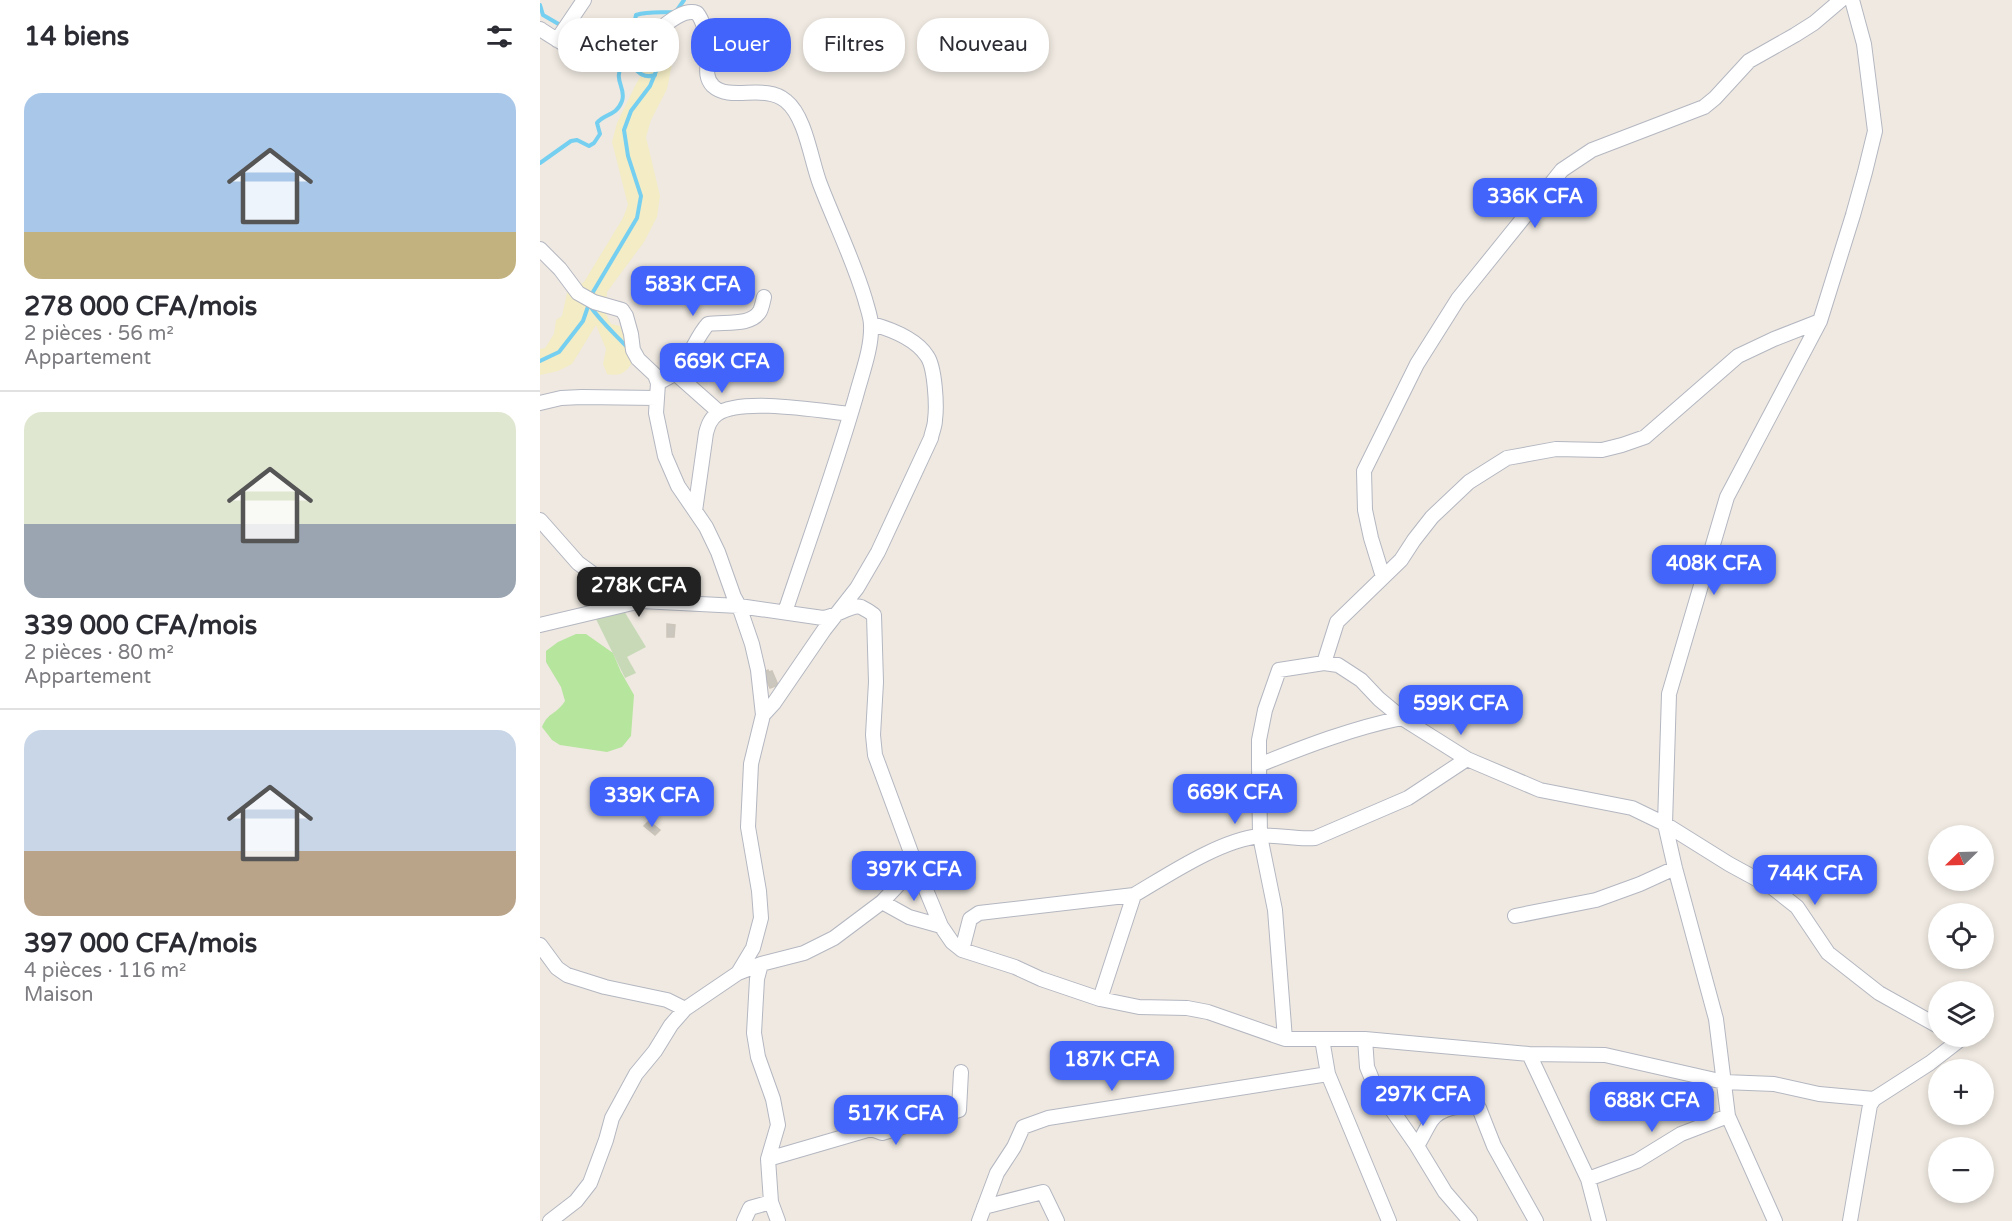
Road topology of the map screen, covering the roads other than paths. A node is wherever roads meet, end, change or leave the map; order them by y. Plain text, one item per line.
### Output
1 (584, 0) edge
2 (1841, 0) edge
3 (1852, 0) edge
4 (540, 29) edge
5 (557, 40) junction
6 (540, 249) edge
7 (765, 297) dead end
8 (1820, 321) junction
9 (872, 324) junction
10 (675, 373) junction
11 (658, 383) junction
12 (657, 398) junction
13 (540, 403) edge
14 (719, 412) junction
15 (850, 414) junction
16 (695, 511) junction
17 (540, 520) edge
18 (1383, 577) junction
19 (641, 601) junction
20 (739, 606) junction
21 (785, 612) junction
22 (836, 616) junction
23 (540, 625) edge
24 (1324, 663) junction
25 (763, 715) junction
26 (1402, 718) junction
27 (1467, 759) junction
28 (1259, 765) junction
29 (1665, 824) junction
30 (1260, 836) junction
31 (916, 866) junction
32 (1675, 868) junction
33 (1134, 895) junction
34 (882, 902) junction
35 (1515, 916) dead end
36 (941, 926) junction
37 (540, 945) edge
38 (962, 950) junction
39 (761, 964) junction
40 (738, 973) junction
41 (1100, 999) junction
42 (685, 1009) junction
43 (1928, 1020) edge
44 (1285, 1039) junction
45 (1365, 1039) junction
46 (1322, 1040) junction
47 (1951, 1047) edge
48 (1529, 1054) junction
49 (961, 1072) dead end
50 (1328, 1074) junction
51 (1724, 1082) junction
52 (1874, 1099) junction
53 (1728, 1116) junction
54 (1417, 1146) junction
55 (768, 1159) junction
56 (1588, 1179) junction
57 (771, 1202) junction
58 (984, 1207) junction
59 (550, 1221) edge
60 (744, 1221) edge
61 (778, 1221) edge
62 (979, 1221) edge
63 (1057, 1221) edge
64 (1389, 1221) edge
65 (1470, 1221) edge
66 (1536, 1221) edge
67 (1599, 1221) edge
68 (1776, 1221) edge
69 (1850, 1221) edge

1 - 5 street
2 - 18 street
3 - 8 street
4 - 5 street
5 - 9 street
6 - 11 street
7 - 10 street
8 - 18 street
8 - 29 street
9 - 15 street
9 - 22 street
10 - 11 street
10 - 14 street
11 - 12 street
12 - 13 street
12 - 16 street
14 - 15 street
14 - 16 street
15 - 21 street
16 - 20 street
17 - 19 street
18 - 24 street
19 - 20 street
19 - 23 street
20 - 21 street
20 - 25 street
21 - 22 street
22 - 25 street
22 - 31 street
24 - 26 street
24 - 28 street
25 - 40 street
26 - 27 street
26 - 28 street
27 - 29 street
27 - 30 street
28 - 30 street
29 - 32 street
29 - 43 street
30 - 33 street
30 - 44 street
31 - 34 street
31 - 36 street
32 - 35 street
32 - 51 street
33 - 38 street
33 - 41 street
34 - 36 street
34 - 39 street
36 - 38 street
37 - 42 street
38 - 41 street
39 - 40 street
39 - 55 street
40 - 42 street
41 - 44 street
42 - 59 street
44 - 46 street
45 - 46 street
45 - 48 street
45 - 54 street
46 - 50 street
47 - 52 street
48 - 51 street
48 - 56 street
49 - 55 street
50 - 58 street
50 - 64 street
51 - 52 street
51 - 53 street
52 - 69 street
53 - 56 street
53 - 68 street
54 - 65 street
54 - 66 street
55 - 57 street
56 - 67 street
57 - 60 street
57 - 61 street
58 - 62 street
58 - 63 street

